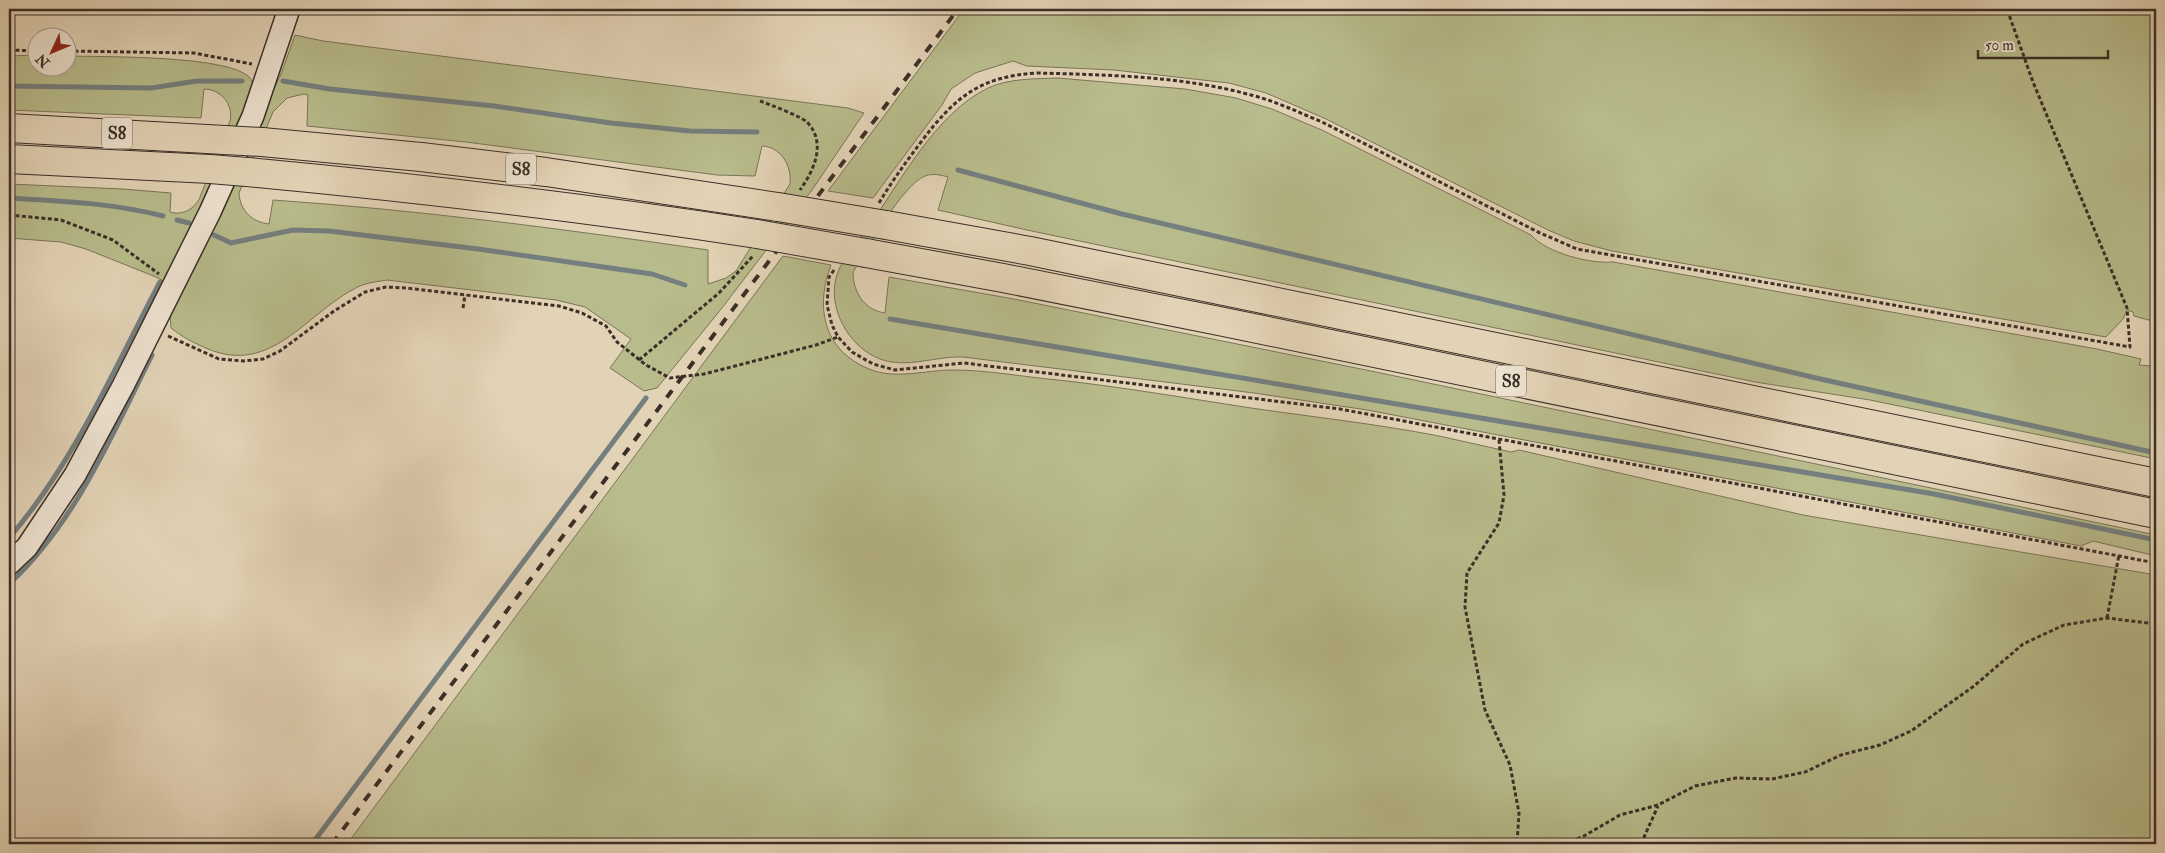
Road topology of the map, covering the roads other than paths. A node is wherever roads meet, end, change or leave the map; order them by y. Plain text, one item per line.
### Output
1 (289, 9) edge
2 (9, 128) edge
3 (9, 160) edge
4 (2156, 483) edge
5 (2156, 514) edge
6 (9, 564) edge

1 - 6 street
2 - 4 highway, S8, bridge
3 - 5 highway, S8, bridge

